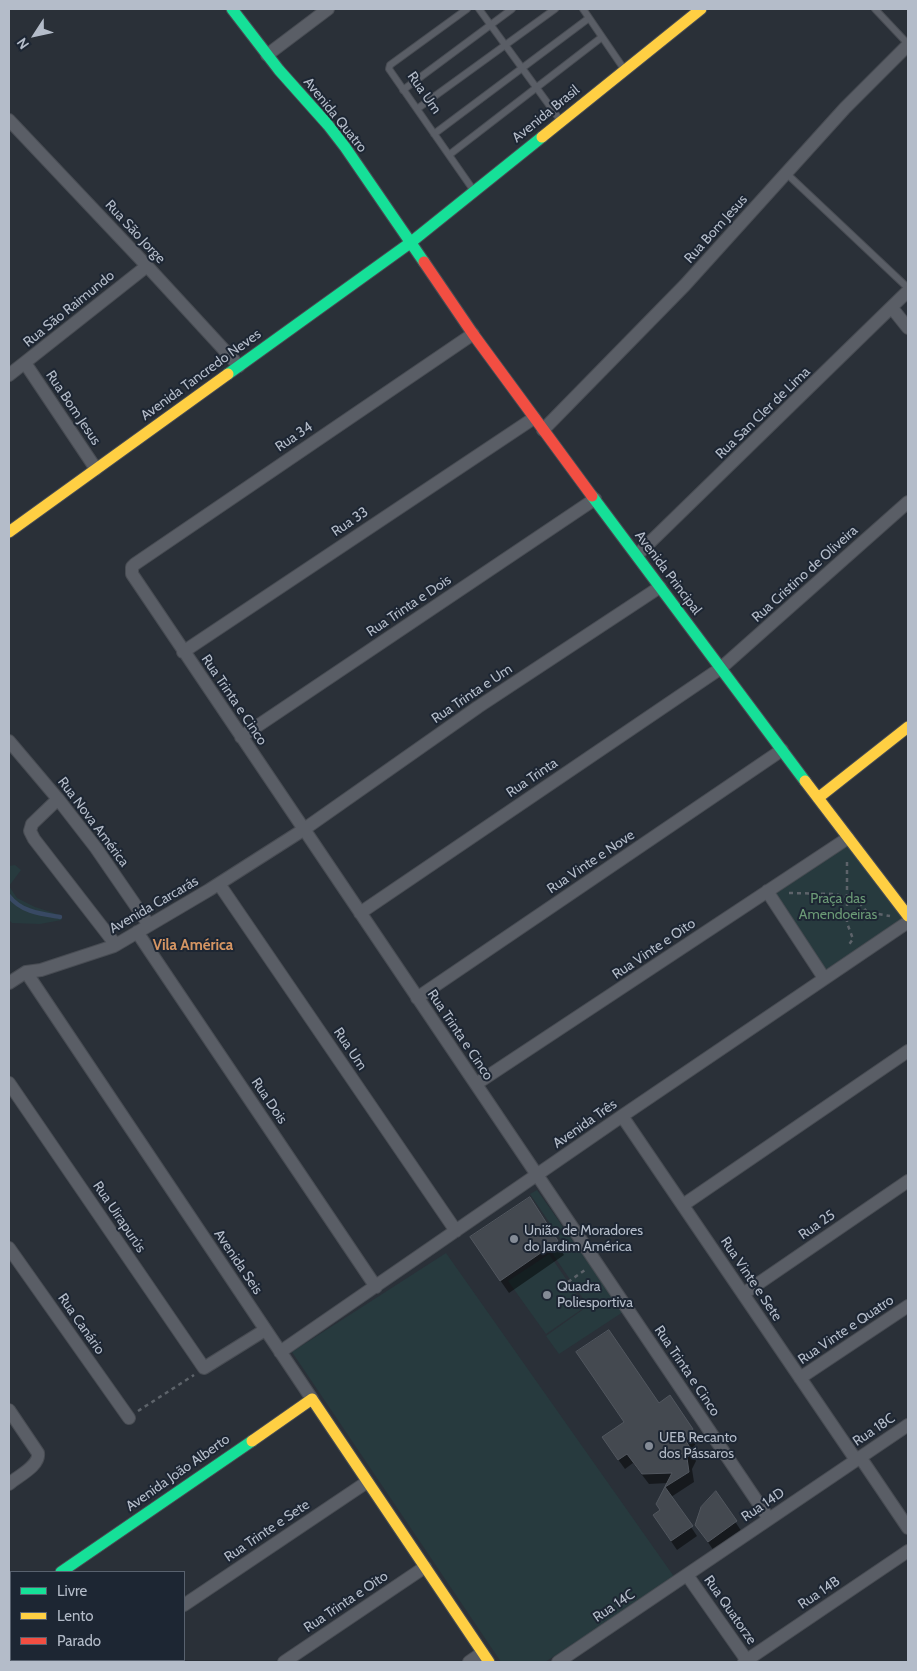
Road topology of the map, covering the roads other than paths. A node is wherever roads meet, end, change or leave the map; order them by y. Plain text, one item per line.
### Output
1 (232, 9) edge
2 (328, 9) edge
3 (467, 9) edge
4 (479, 9) edge
5 (512, 9) edge
6 (555, 9) edge
7 (583, 9) edge
8 (701, 9) edge
9 (875, 9) edge
10 (589, 18) junction
11 (491, 25) junction
12 (602, 37) junction
13 (908, 44) edge
14 (505, 45) junction
15 (267, 55) junction
16 (522, 69) junction
17 (624, 70) junction
18 (536, 88) junction
19 (403, 90) junction
20 (417, 109) junction
21 (9, 120) edge
22 (560, 121) junction
23 (434, 134) junction
24 (449, 155) junction
25 (786, 173) junction
26 (474, 191) junction
27 (410, 243) junction
28 (147, 266) junction
29 (908, 290) edge
30 (892, 308) junction
31 (908, 328) edge
32 (473, 334) junction
33 (25, 363) junction
34 (239, 366) junction
35 (9, 375) edge
36 (534, 418) junction
37 (543, 430) junction
38 (96, 469) junction
39 (595, 499) junction
40 (908, 502) edge
41 (9, 532) edge
42 (637, 556) junction
43 (132, 567) joint
44 (660, 587) junction
45 (183, 652) junction
46 (721, 668) junction
47 (908, 728) edge
48 (241, 737) junction
49 (9, 741) edge
50 (782, 750) junction
51 (818, 798) junction
52 (58, 799) junction
53 (303, 830) junction
54 (848, 838) junction
55 (219, 884) junction
56 (767, 891) junction
57 (360, 913) junction
58 (908, 916) edge
59 (908, 922) edge
60 (149, 925) junction
61 (137, 932) junction
62 (116, 944) junction
63 (26, 972) junction
64 (824, 978) junction
65 (9, 982) edge
66 (417, 998) junction
67 (908, 1051) edge
68 (9, 1083) edge
69 (476, 1084) junction
70 (622, 1116) junction
71 (537, 1176) junction
72 (908, 1181) edge
73 (683, 1205) junction
74 (456, 1231) junction
75 (9, 1248) edge
76 (376, 1287) junction
77 (743, 1294) junction
78 (908, 1306) edge
79 (265, 1330) junction
80 (280, 1352) junction
81 (800, 1378) junction
82 (312, 1399) junction
83 (9, 1410) edge
84 (129, 1418) road end
85 (908, 1425) edge
86 (858, 1458) junction
87 (367, 1482) junction
88 (9, 1484) edge
89 (769, 1519) junction
90 (908, 1528) edge
91 (908, 1551) edge
92 (425, 1567) junction
93 (61, 1571) edge
94 (687, 1575) junction
95 (185, 1604) edge
96 (486, 1658) edge
97 (284, 1662) edge
98 (469, 1662) edge
99 (558, 1662) edge
100 (746, 1662) edge

1 - 15 street, Avenida Quatro
2 - 15 street
3 - 19 lane, Rua Um
4 - 11 lane
5 - 11 lane
6 - 14 lane
7 - 10 lane
8 - 17 street, Avenida Brasil
9 - 13 lane
10 - 12 lane
10 - 16 lane
11 - 14 lane
11 - 19 lane
12 - 17 lane
12 - 18 lane
13 - 25 street, Rua Bom Jesus
14 - 16 lane
14 - 20 lane
15 - 27 street, Avenida Quatro
16 - 18 lane
16 - 23 lane
17 - 22 street, Avenida Brasil
18 - 22 lane
18 - 24 lane
19 - 20 lane, Rua Um
20 - 23 lane, Rua Um
21 - 28 street, Rua São Jorge
22 - 26 street, Avenida Brasil
23 - 24 lane, Rua Um
24 - 26 lane, Rua Um
25 - 29 lane
25 - 37 street, Rua Bom Jesus
26 - 27 street, Avenida Brasil
27 - 32 street, Avenida Principal
27 - 34 street, Avenida Tancredo Neves
28 - 33 street, Rua São Raimundo
28 - 34 street, Rua São Jorge
29 - 30 street, Rua San Cler de Lima
30 - 31 street
30 - 42 street, Rua San Cler de Lima
32 - 36 street, Avenida Principal
32 - 43 street, Rua 34
33 - 35 street, Rua São Raimundo
33 - 38 street, Rua Bom Jesus
34 - 38 street, Avenida Tancredo Neves
36 - 37 street, Avenida Principal
36 - 45 street, Rua 33
37 - 39 street, Avenida Principal
38 - 41 street, Avenida Tancredo Neves
39 - 42 street, Avenida Principal
39 - 48 street, Rua Trinta e Dois
40 - 46 street, Rua Cristino de Oliveira
42 - 44 street, Avenida Principal
43 - 45 street, Rua Trinta e Cinco
44 - 46 street, Avenida Principal
44 - 53 street, Rua Trinta e Um
45 - 48 street, Rua Trinta e Cinco
46 - 50 street, Avenida Principal
46 - 57 street, Rua Trinta
47 - 51 street
48 - 53 street, Rua Trinta e Cinco
49 - 52 street, Rua Nova América
50 - 51 street, Avenida Principal
50 - 66 street, Rua Vinte e Nove
51 - 54 street, Avenida Principal
52 - 60 street, Rua Nova América
52 - 62 street
53 - 55 street, Avenida Carcarás
53 - 57 street, Rua Trinta e Cinco
54 - 56 street, Rua Vinte e Oito
54 - 58 street, Avenida Principal
55 - 60 street, Avenida Carcarás
55 - 74 street, Rua Um
56 - 64 street
56 - 69 street, Rua Vinte e Oito
57 - 66 street, Rua Trinta e Cinco
59 - 64 street, Avenida Três
60 - 61 street, Avenida Carcarás
61 - 62 street, Avenida Carcarás
61 - 76 street, Rua Dois
62 - 63 street, Avenida Carcarás
63 - 65 street, Avenida Carcarás
63 - 79 street, Avenida Seis
64 - 70 street, Avenida Três
66 - 69 street, Rua Trinta e Cinco
67 - 73 street
68 - 79 street, Rua Uirapurύs
69 - 71 street, Rua Trinta e Cinco
70 - 71 street, Avenida Três
70 - 73 street, Rua Vinte e Sete
71 - 74 street, Avenida Três
71 - 89 street, Rua Trinta e Cinco
72 - 77 street, Rua 25
73 - 77 street, Rua Vinte e Sete
74 - 76 street, Avenida Três
75 - 84 street, Rua Canário
76 - 80 street, Avenida Três
77 - 81 street, Rua Vinte e Sete
78 - 81 street, Rua Vinte e Quatro
79 - 80 street, Avenida Seis
80 - 82 street, Avenida Seis
81 - 86 street, Rua Vinte e Sete
82 - 87 street, Avenida Seis
82 - 93 street, Avenida João Alberto
83 - 88 street
85 - 86 street, Rua 18C
86 - 89 street, Rua 14D
86 - 90 street, Rua Vinte e Sete
87 - 92 street, Avenida Seis
87 - 95 street, Rua Trinte e Sete
89 - 94 street, Rua 14D
91 - 100 street, Rua 14B
92 - 96 street, Avenida Seis
92 - 97 street, Rua Trinta e Oito
94 - 99 street, Rua 14C
94 - 100 street, Rua Quatorze
96 - 98 street

